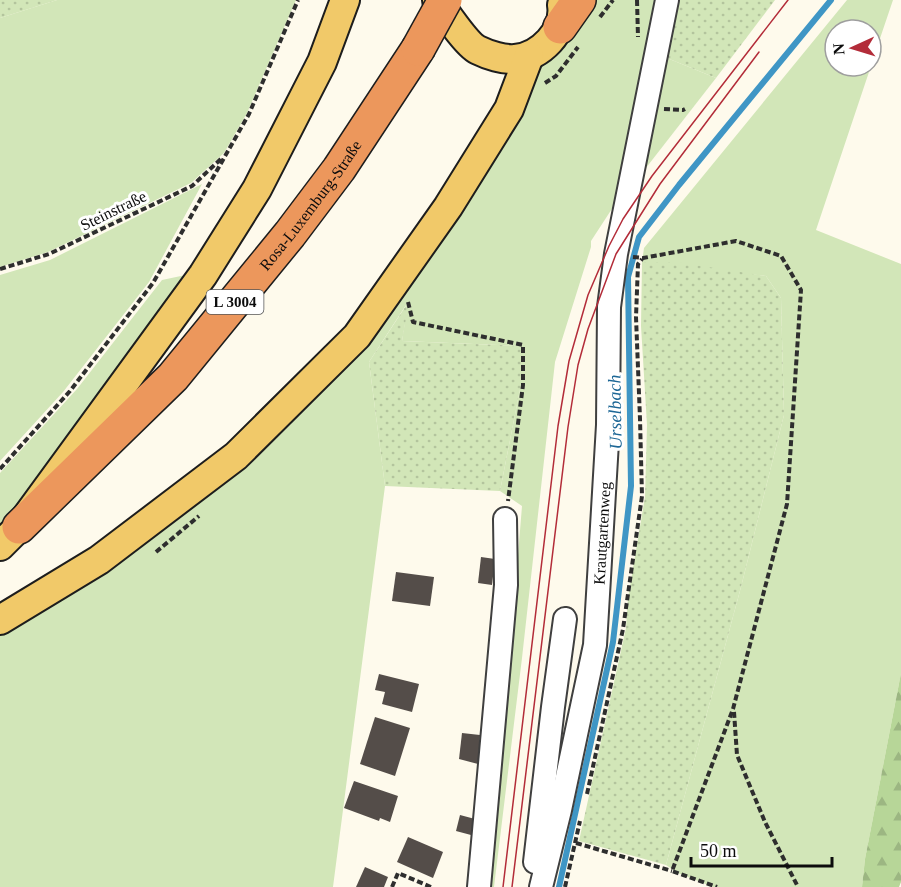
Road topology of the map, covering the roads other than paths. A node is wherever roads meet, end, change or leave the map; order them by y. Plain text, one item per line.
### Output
1 (345, 0) edge
2 (436, 0) edge
3 (445, 0) edge
4 (579, 0) edge
5 (667, 0) edge
6 (561, 14) edge
7 (528, 56) junction
8 (505, 519) road end
9 (9, 536) edge
10 (565, 619) dead end
11 (0, 620) edge
12 (479, 887) edge
13 (533, 887) edge
14 (541, 887) edge

1 - 9 main road
2 - 7 main road
3 - 9 highway, Rosa-Luxemburg-Straße / L 3004, bridge
4 - 6 highway
5 - 14 street, Krautgartenweg
6 - 7 main road
7 - 11 main road
8 - 12 street
10 - 13 street

